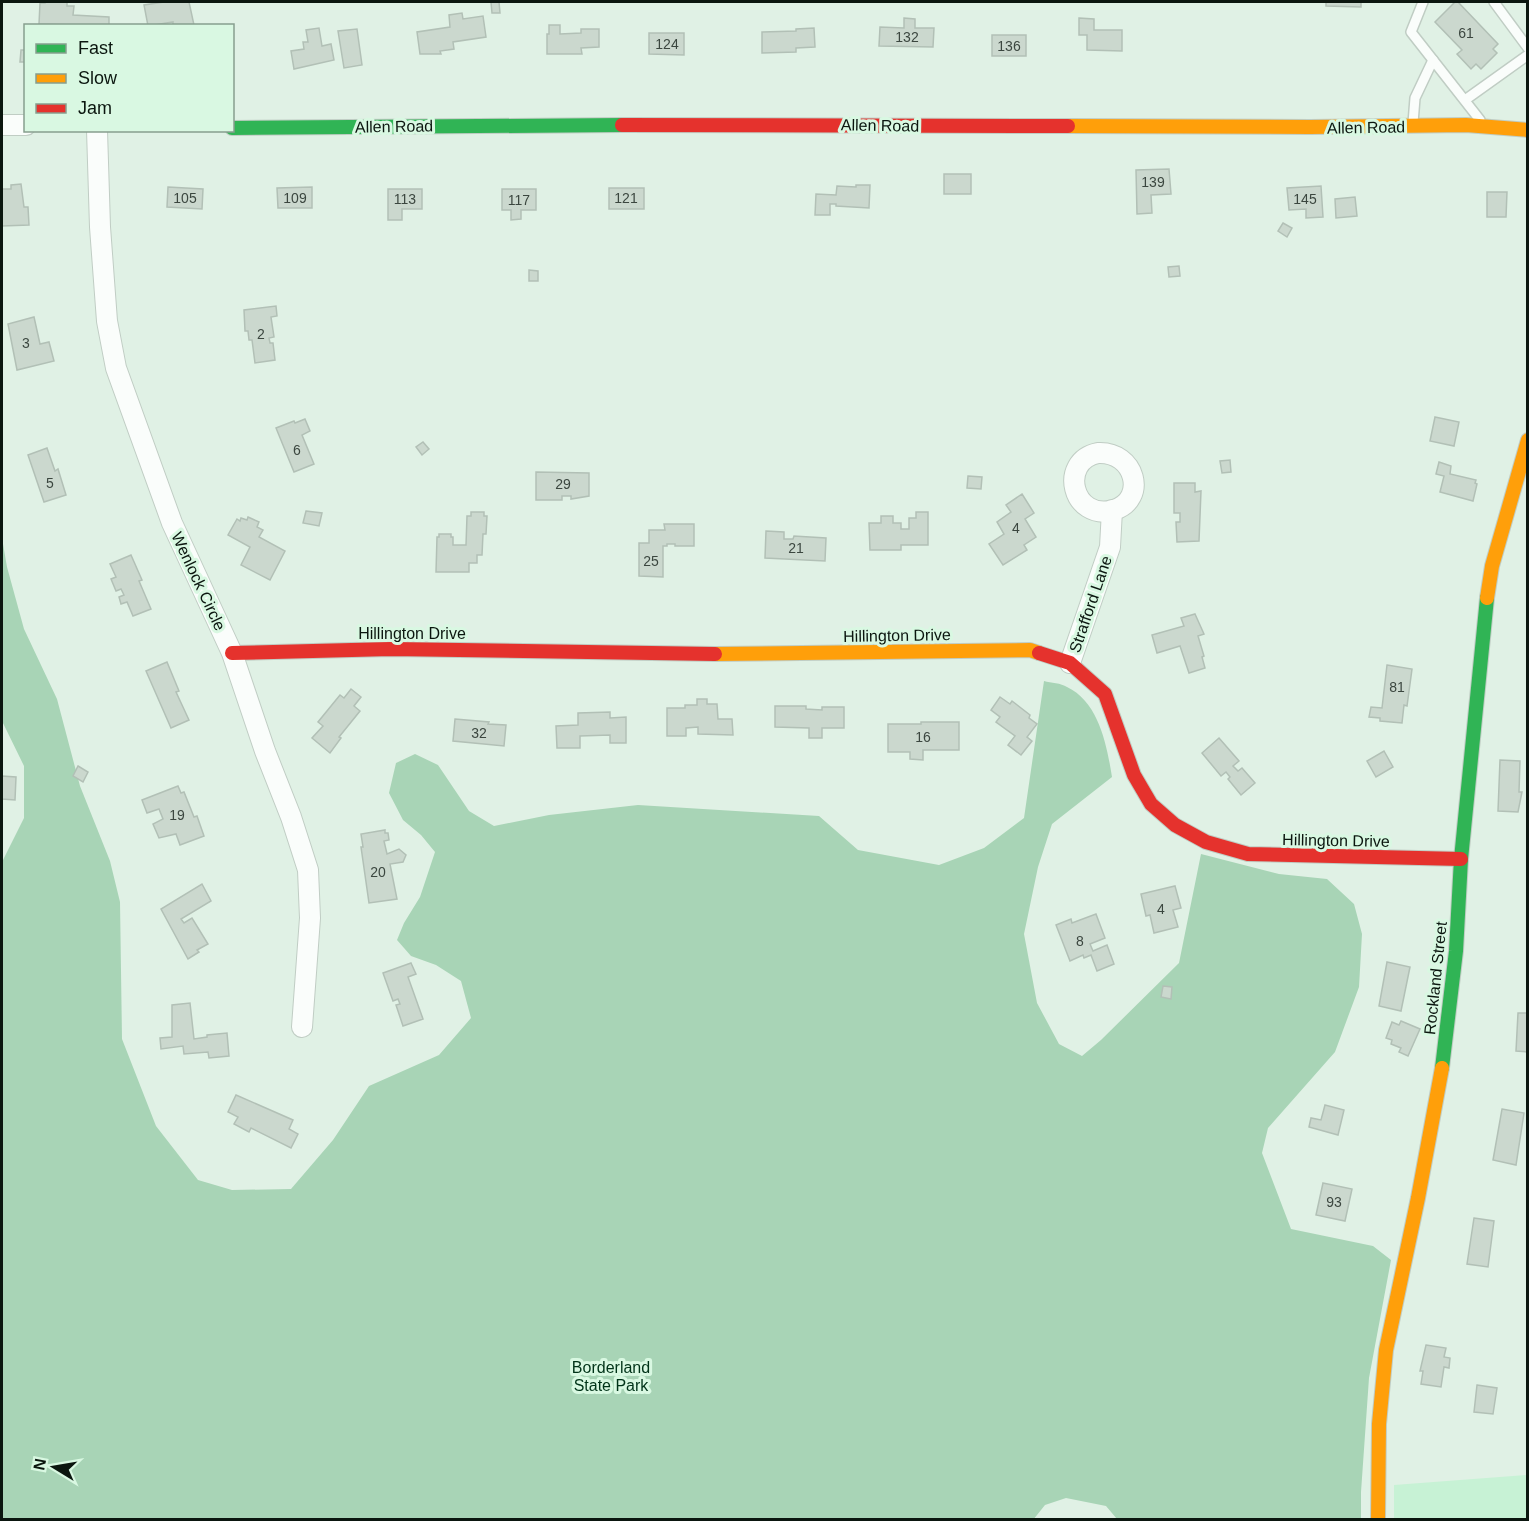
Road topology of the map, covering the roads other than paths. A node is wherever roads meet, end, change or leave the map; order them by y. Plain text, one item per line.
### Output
1 (1424, 2) edge
2 (1494, 2) edge
3 (1527, 48) edge
4 (1527, 55) edge
5 (1433, 60) junction
6 (1465, 100) junction
7 (2, 125) edge
8 (24, 125) edge
9 (1413, 126) junction
10 (1485, 127) junction
11 (234, 128) edge
12 (1527, 130) edge
13 (97, 132) edge
14 (1527, 440) edge
15 (1112, 510) dead end
16 (232, 653) junction
17 (1070, 663) junction
18 (1461, 859) junction
19 (302, 1027) dead end
20 (1378, 1520) edge

1 - 5 lane
2 - 3 lane
4 - 6 lane
5 - 6 lane
5 - 9 lane
6 - 10 lane
7 - 8 street
9 - 10 street, Allen Road
9 - 11 street, Allen Road
10 - 12 street, Allen Road
13 - 16 street, Wenlock Circle
14 - 18 street, Rockland Street
15 - 17 street, Strafford Lane
16 - 17 street, Hillington Drive
16 - 19 street, Wenlock Circle
17 - 18 street, Hillington Drive
18 - 20 street, Rockland Street

